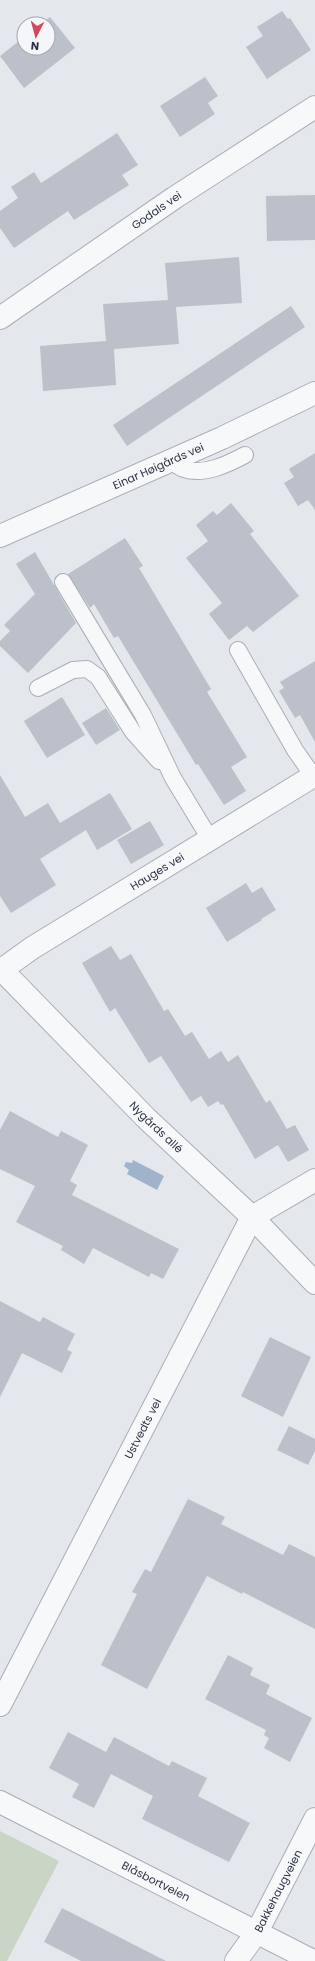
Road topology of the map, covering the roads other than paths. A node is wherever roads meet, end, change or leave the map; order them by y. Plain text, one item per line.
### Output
1 (315, 107) edge
2 (0, 318) edge
3 (315, 393) edge
4 (245, 455) dead end
5 (171, 461) junction
6 (0, 536) edge
7 (63, 582) dead end
8 (238, 650) dead end
9 (38, 688) dead end
10 (314, 776) edge
11 (173, 778) junction
12 (210, 839) junction
13 (0, 969) edge
14 (315, 1180) edge
15 (252, 1217) junction
16 (315, 1283) edge
17 (0, 1705) edge
18 (0, 1802) edge
19 (315, 1819) edge
20 (257, 1932) junction
21 (236, 1961) edge
22 (313, 1961) edge

1 - 2 street, Godals vei
3 - 5 street, Einar Høigårds vei
4 - 5 lane
5 - 6 street, Einar Høigårds vei
7 - 11 lane
8 - 10 lane
9 - 11 lane
10 - 12 street, Hauges vei
11 - 12 lane
12 - 13 street, Hauges vei
13 - 15 street, Nygårds allé
14 - 15 street
15 - 16 street, Nygårds allé
15 - 17 street, Ustvedts vei
18 - 20 street, Blåsbortveien
19 - 20 street, Bakkehaugveien
20 - 21 street, Bakkehaugveien
20 - 22 street, Blåsbortveien

